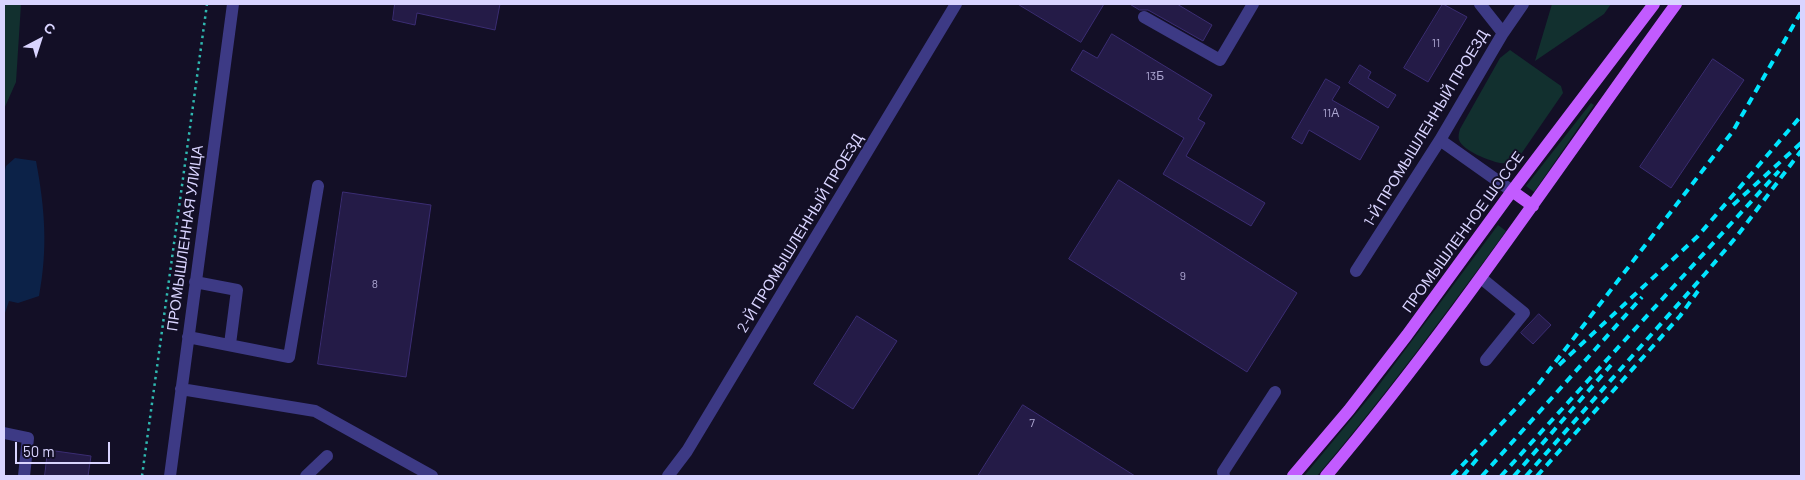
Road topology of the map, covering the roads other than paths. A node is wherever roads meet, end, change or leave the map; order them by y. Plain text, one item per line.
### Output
1 (233, 4) edge
2 (956, 4) edge
3 (1253, 4) edge
4 (1480, 4) edge
5 (1523, 4) edge
6 (1654, 4) edge
7 (1676, 4) edge
8 (1144, 18) dead end
9 (1503, 32) junction
10 (1440, 140) junction
11 (318, 186) dead end
12 (1512, 191) junction
13 (1533, 206) junction
14 (1356, 271) dead end
15 (1480, 278) junction
16 (195, 282) junction
17 (188, 337) junction
18 (230, 344) junction
19 (1486, 360) dead end
20 (181, 389) junction
21 (1275, 392) dead end
22 (4, 433) edge
23 (327, 456) dead end
24 (24, 476) edge
25 (170, 476) edge
26 (306, 476) edge
27 (432, 476) edge
28 (668, 476) edge
29 (1224, 476) edge
30 (1293, 476) edge
31 (1326, 476) edge

1 - 16 street, ПРОМЫШЛЕННАЯ УЛИЦА
2 - 28 street, 2-Й ПРОМЫШЛЕННЫЙ ПРОЕЗД
3 - 8 street
4 - 9 street, 1-Й ПРОМЫШЛЕННЫЙ ПРОЕЗД
5 - 9 street
6 - 12 main road, ПРОМЫШЛЕННОЕ ШОССЕ
7 - 13 main road
9 - 10 street, 1-Й ПРОМЫШЛЕННЫЙ ПРОЕЗД
10 - 12 street
10 - 14 street, 1-Й ПРОМЫШЛЕННЫЙ ПРОЕЗД
11 - 18 street
12 - 13 main road
12 - 30 main road, ПРОМЫШЛЕННОЕ ШОССЕ
13 - 15 main road
15 - 19 street
15 - 31 main road
16 - 17 street, ПРОМЫШЛЕННАЯ УЛИЦА
16 - 18 street
17 - 18 street
17 - 20 street, ПРОМЫШЛЕННАЯ УЛИЦА
20 - 25 street, ПРОМЫШЛЕННАЯ УЛИЦА
20 - 27 street
21 - 29 street
22 - 24 street
23 - 26 street

